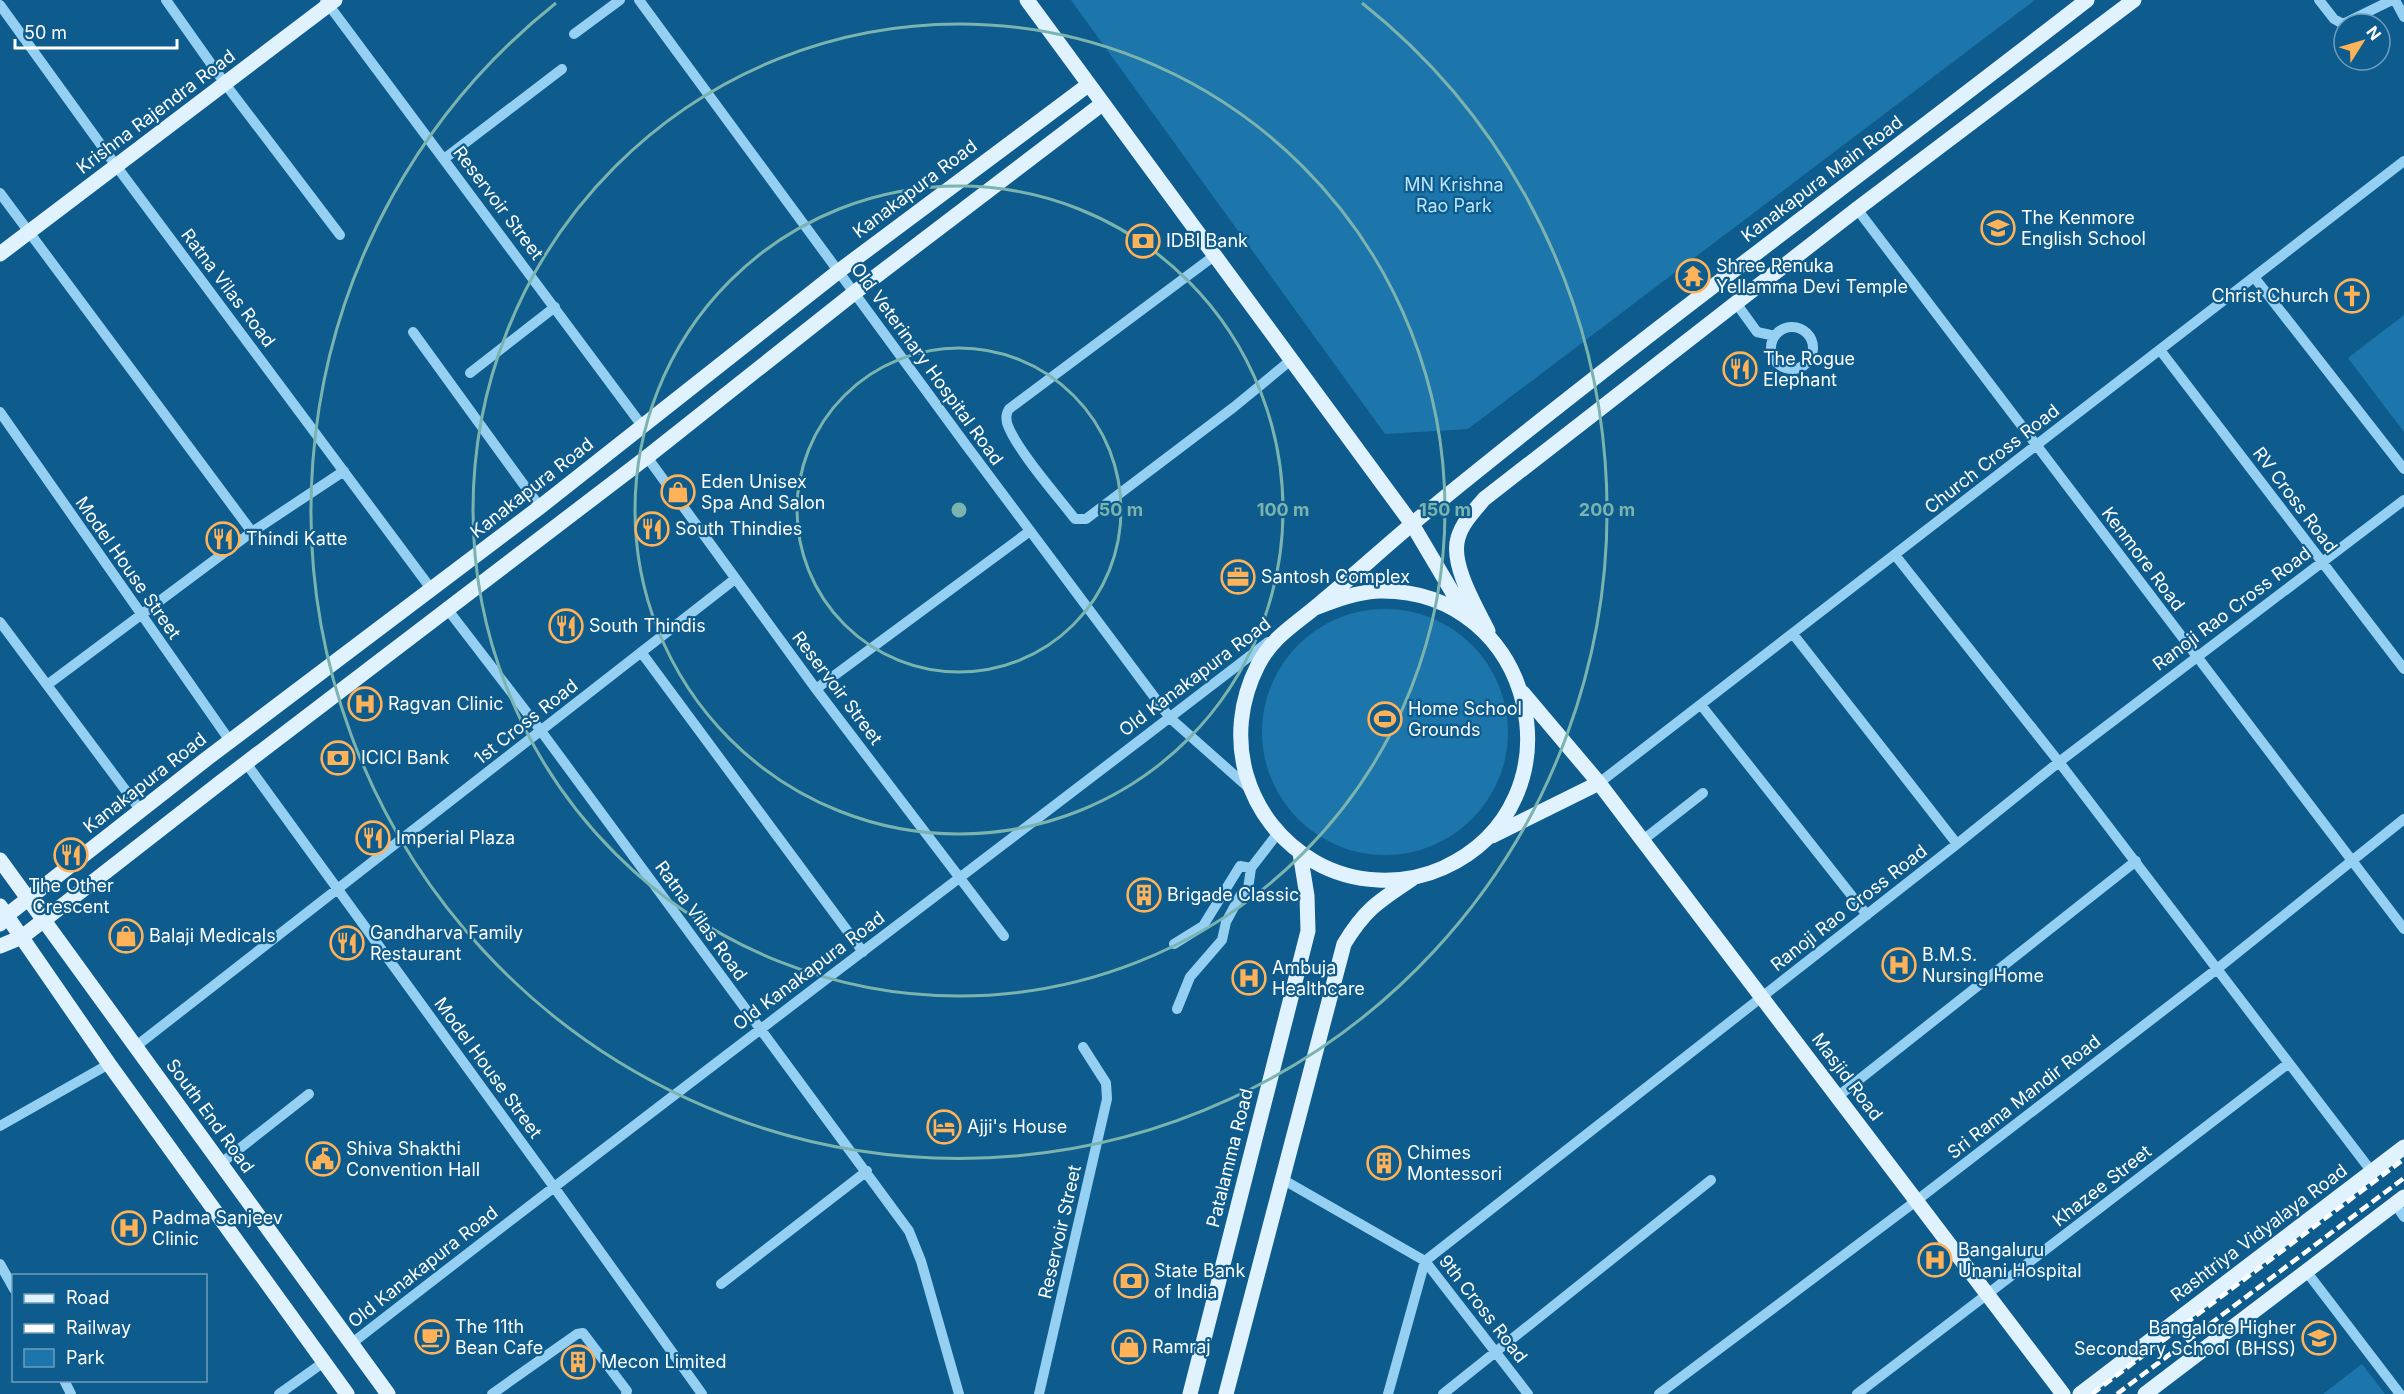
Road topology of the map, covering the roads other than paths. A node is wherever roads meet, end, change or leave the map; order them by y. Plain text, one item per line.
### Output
1 (166, 0) edge
2 (620, 0) edge
3 (639, 0) edge
4 (1027, 0) edge
5 (2087, 0) edge
6 (2134, 0) edge
7 (2319, 0) edge
8 (2394, 0) edge
9 (330, 2) edge
10 (0, 5) edge
11 (2404, 17) edge
12 (574, 34) dead end
13 (562, 69) dead end
14 (226, 85) junction
15 (1088, 85) junction
16 (1102, 104) junction
17 (444, 159) junction
18 (2404, 161) edge
19 (117, 167) junction
20 (0, 193) edge
21 (1857, 209) junction
22 (28, 233) junction
23 (340, 235) dead end
24 (0, 254) edge
25 (1214, 256) junction
26 (839, 271) junction
27 (2254, 277) junction
28 (854, 293) junction
29 (1736, 303) junction
30 (555, 307) junction
31 (413, 332) dead end
32 (1775, 336) dead end
33 (2160, 350) junction
34 (1291, 360) junction
35 (470, 373) dead end
36 (0, 412) edge
37 (643, 427) junction
38 (2036, 446) junction
39 (647, 457) junction
40 (2404, 469) edge
41 (344, 471) junction
42 (2404, 500) edge
43 (540, 507) junction
44 (1412, 524) junction
45 (1030, 531) junction
46 (252, 532) junction
47 (1895, 555) junction
48 (2322, 562) junction
49 (735, 579) junction
50 (432, 590) junction
51 (1315, 608) junction
52 (448, 610) junction
53 (142, 616) junction
54 (1467, 617) junction
55 (0, 622) edge
56 (1288, 627) junction
57 (1793, 634) junction
58 (1492, 639) junction
59 (641, 652) junction
60 (2197, 657) junction
61 (2400, 657) edge
62 (2404, 669) edge
63 (47, 685) junction
64 (816, 689) junction
65 (1522, 691) junction
66 (1701, 705) junction
67 (1170, 718) junction
68 (541, 731) junction
69 (230, 741) junction
70 (2059, 762) junction
71 (246, 763) junction
72 (1599, 783) junction
73 (1250, 788) junction
74 (1703, 793) dead end
75 (141, 811) junction
76 (2404, 819) edge
77 (1278, 833) junction
78 (1487, 838) junction
79 (1642, 840) junction
80 (1957, 844) junction
81 (1300, 853) junction
82 (0, 860) edge
83 (2136, 861) junction
84 (2352, 861) junction
85 (1251, 868) junction
86 (959, 877) junction
87 (1413, 878) junction
88 (338, 890) junction
89 (28, 899) junction
90 (2, 915) edge
91 (1867, 915) junction
92 (44, 920) junction
93 (2404, 929) edge
94 (1004, 936) dead end
95 (22, 937) junction
96 (1174, 944) dead end
97 (0, 946) edge
98 (863, 952) junction
99 (2217, 969) junction
100 (1761, 997) junction
101 (1177, 1009) dead end
102 (759, 1028) junction
103 (135, 1047) junction
104 (1083, 1047) dead end
105 (2289, 1063) junction
106 (109, 1064) junction
107 (309, 1095) dead end
108 (1837, 1097) junction
109 (0, 1126) edge
110 (2404, 1147) edge
111 (220, 1164) junction
112 (867, 1171) junction
113 (2372, 1172) junction
114 (1282, 1179) junction
115 (1711, 1180) dead end
116 (555, 1186) junction
117 (1916, 1201) junction
118 (2401, 1206) edge
119 (1425, 1261) junction
120 (0, 1264) edge
121 (2306, 1271) junction
122 (721, 1284) dead end
123 (12, 1285) edge
124 (1988, 1295) junction
125 (351, 1344) junction
126 (1497, 1353) junction
127 (324, 1362) junction
128 (342, 1392) edge
129 (279, 1394) edge
130 (388, 1394) edge
131 (492, 1394) edge
132 (626, 1394) edge
133 (702, 1394) edge
134 (959, 1394) edge
135 (1040, 1394) edge
136 (1190, 1394) edge
137 (1226, 1394) edge
138 (1388, 1394) edge
139 (1443, 1394) edge
140 (1528, 1394) edge
141 (1659, 1394) edge
142 (1857, 1394) edge
143 (2063, 1394) edge
144 (2080, 1394) edge
145 (2145, 1394) edge
146 (2400, 1394) edge

1 - 14 street
2 - 12 street
3 - 26 street, Old Veterinary Hospital Road
4 - 15 main road
5 - 44 main road, Kanakapura Main Road
6 - 21 main road
7 - 8 street
8 - 11 street
9 - 14 main road, Krishna Rajendra Road
9 - 17 street, Reservoir Street
10 - 19 street, Ratna Vilas Road
13 - 17 street
14 - 19 main road, Krishna Rajendra Road
14 - 23 street
15 - 16 main road
15 - 26 main road, Kanakapura Road
16 - 25 main road
16 - 28 main road
17 - 30 street, Reservoir Street
18 - 27 street, Church Cross Road
19 - 22 main road, Krishna Rajendra Road
19 - 41 street, Ratna Vilas Road
20 - 22 street
21 - 29 main road
21 - 38 street, Kenmore Road
22 - 24 main road, Krishna Rajendra Road
22 - 46 street
25 - 34 main road
25 - 34 street
26 - 28 street, Old Veterinary Hospital Road
26 - 37 main road, Kanakapura Road
27 - 33 street, Church Cross Road
27 - 40 street
28 - 39 main road
28 - 45 street, Old Veterinary Hospital Road
29 - 32 street
29 - 58 main road
30 - 35 street
30 - 37 street, Reservoir Street
31 - 43 street
33 - 38 street, Church Cross Road
33 - 48 street, RV Cross Road
34 - 44 main road
36 - 53 street, Model House Street
37 - 43 main road, Kanakapura Road
38 - 47 street, Church Cross Road
38 - 60 street, Kenmore Road
39 - 49 street, Reservoir Street
39 - 52 main road
41 - 46 street
41 - 50 street, Ratna Vilas Road
42 - 48 street, Ranoji Rao Cross Road
43 - 50 main road, Kanakapura Road
44 - 51 main road, Kanakapura Main Road
44 - 54 main road
45 - 64 street
45 - 67 street, Old Veterinary Hospital Road
46 - 53 street
47 - 57 street, Church Cross Road
47 - 70 street
48 - 60 street, Ranoji Rao Cross Road
48 - 61 street, RV Cross Road
49 - 59 street, 1st Cross Road
49 - 64 street, Reservoir Street
50 - 69 main road, Kanakapura Road
51 - 54 main road
51 - 56 main road
52 - 68 street, Ratna Vilas Road
52 - 71 main road
53 - 63 street
53 - 69 street, Model House Street
54 - 58 main road
55 - 63 street
56 - 67 street, Old Kanakapura Road
56 - 73 main road
57 - 66 street, Church Cross Road
57 - 80 street
58 - 65 main road
59 - 68 street, 1st Cross Road
59 - 98 street
60 - 70 street, Ranoji Rao Cross Road
60 - 84 street, Kenmore Road
61 - 62 street, RV Cross Road
63 - 75 street
64 - 86 street, Reservoir Street
65 - 72 main road, Masjid Road
65 - 78 main road
66 - 72 street, Church Cross Road
66 - 91 street
67 - 73 street, Old Veterinary Hospital Road
67 - 86 street, Old Kanakapura Road
68 - 88 street, 1st Cross Road
68 - 102 street, Ratna Vilas Road
69 - 75 main road, Kanakapura Road
70 - 80 street, Ranoji Rao Cross Road
70 - 83 street
71 - 88 street, Model House Street
71 - 92 main road
72 - 78 main road
72 - 79 main road, Masjid Road
73 - 77 main road
74 - 79 street
75 - 89 main road, Kanakapura Road
76 - 84 street, Sri Rama Mandir Road
77 - 81 main road
77 - 85 street
78 - 87 main road
79 - 100 main road, Masjid Road
80 - 91 street, Ranoji Rao Cross Road
81 - 87 main road
81 - 136 main road, Patalamma Road
82 - 89 main road, South End Road
83 - 99 street
83 - 108 street
84 - 93 street, Kenmore Road
84 - 99 street, Sri Rama Mandir Road
85 - 96 street
85 - 101 street
86 - 94 street, Reservoir Street
86 - 98 street, Old Kanakapura Road
87 - 114 main road
88 - 103 street, 1st Cross Road
88 - 116 street, Model House Street
89 - 90 main road, Kanakapura Road
89 - 92 main road, South End Road
90 - 95 main road
91 - 100 street, Ranoji Rao Cross Road
92 - 95 main road
92 - 103 main road, South End Road
95 - 97 main road
95 - 106 main road
98 - 102 street, Old Kanakapura Road
99 - 105 street
99 - 117 street, Sri Rama Mandir Road
100 - 108 main road, Masjid Road
100 - 119 street, Ranoji Rao Cross Road
102 - 112 street, Ratna Vilas Road
102 - 116 street, Old Kanakapura Road
103 - 111 main road, South End Road
104 - 135 street, Reservoir Street
105 - 113 street
105 - 124 street, Khazee Street
106 - 109 street
106 - 127 main road
107 - 111 street
108 - 117 main road, Masjid Road
110 - 113 main road, Rashtriya Vidyalaya Road
111 - 125 main road, South End Road
112 - 122 street
112 - 134 street, Ratna Vilas Road
113 - 144 main road, Rashtriya Vidyalaya Road
114 - 119 street, 9th Cross Road
114 - 137 main road
115 - 126 street
116 - 125 street, Old Kanakapura Road
116 - 133 street, Model House Street
117 - 124 main road, Masjid Road
117 - 141 street, Sri Rama Mandir Road
118 - 121 main road
119 - 126 street, 9th Cross Road
119 - 138 street
120 - 123 street
121 - 145 main road
121 - 146 street
124 - 142 street, Khazee Street
124 - 143 main road, Masjid Road
125 - 130 main road, South End Road
126 - 139 street
126 - 140 street, 9th Cross Road
127 - 128 main road
127 - 129 street
131 - 132 street

